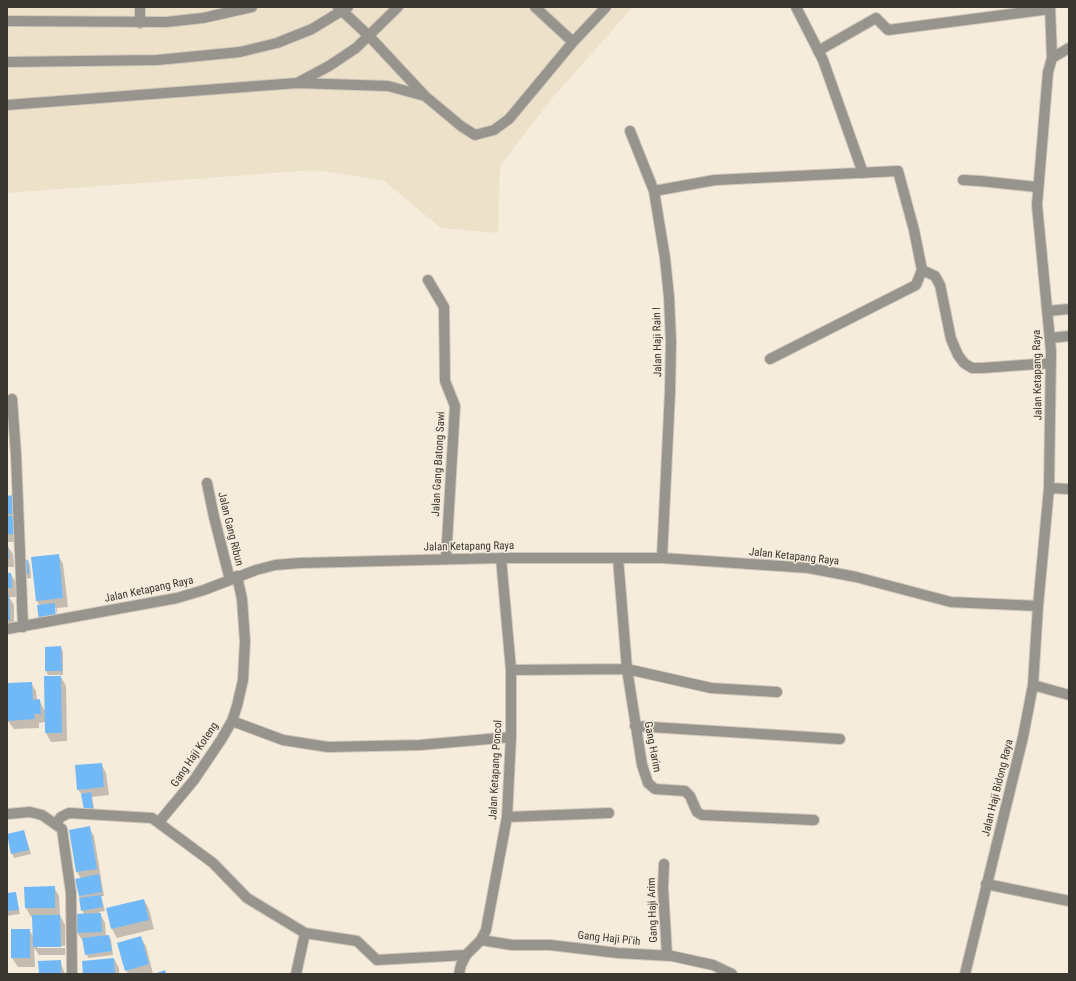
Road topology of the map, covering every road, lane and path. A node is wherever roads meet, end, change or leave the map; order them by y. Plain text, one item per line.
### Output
1 (140, 7) edge
2 (252, 7) edge
3 (398, 7) edge
4 (535, 7) edge
5 (606, 7) edge
6 (796, 7) edge
7 (343, 8) edge
8 (1050, 8) edge
9 (7, 21) edge
10 (140, 23) junction
11 (369, 36) junction
12 (573, 42) junction
13 (1069, 48) edge
14 (818, 51) junction
15 (1052, 58) junction
16 (7, 62) edge
17 (297, 83) junction
18 (425, 96) junction
19 (7, 105) edge
20 (630, 131) dead end
21 (863, 173) junction
22 (963, 180) dead end
23 (1037, 187) junction
24 (654, 191) junction
25 (922, 270) junction
26 (428, 280) dead end
27 (1069, 308) edge
28 (1048, 312) junction
29 (1069, 336) edge
30 (1050, 338) junction
31 (770, 359) dead end
32 (1051, 363) junction
33 (12, 399) dead end
34 (207, 483) dead end
35 (1049, 488) junction
36 (1069, 489) edge
37 (501, 558) junction
38 (618, 558) junction
39 (662, 558) junction
40 (446, 559) junction
41 (234, 578) junction
42 (1038, 606) junction
43 (23, 626) junction
44 (7, 628) edge
45 (627, 669) junction
46 (511, 670) junction
47 (1033, 685) junction
48 (778, 692) dead end
49 (1069, 695) edge
50 (232, 721) junction
51 (635, 726) junction
52 (512, 737) junction
53 (840, 739) dead end
54 (609, 813) dead end
55 (7, 814) edge
56 (506, 817) junction
57 (814, 820) dead end
58 (160, 822) junction
59 (56, 824) junction
60 (664, 864) dead end
61 (986, 884) junction
62 (1069, 901) edge
63 (305, 933) junction
64 (481, 940) junction
65 (466, 955) junction
66 (667, 955) junction
67 (72, 974) edge
68 (296, 974) edge
69 (459, 974) edge
70 (732, 974) edge
71 (965, 974) edge

1 - 10 street
2 - 10 street
3 - 11 street
4 - 12 street
5 - 12 street
6 - 14 street
7 - 11 street
7 - 16 street
8 - 14 street
8 - 15 street, Jalan Ketapang Raya
9 - 10 street
11 - 17 street
11 - 18 street
12 - 18 street
13 - 15 street
14 - 21 street
15 - 23 street, Jalan Ketapang Raya
17 - 18 street
17 - 19 street
20 - 24 street, Jalan Haji Rain I
21 - 24 street
21 - 25 street
22 - 23 street
23 - 28 street, Jalan Ketapang Raya
24 - 39 street, Jalan Haji Rain I
25 - 31 street
25 - 32 street
26 - 40 street, Jalan Gang Batong Sawi
27 - 28 street
28 - 30 street, Jalan Ketapang Raya
29 - 30 street
30 - 32 street, Jalan Ketapang Raya
32 - 35 street, Jalan Ketapang Raya
33 - 43 street
34 - 41 street, Jalan Gang Ribun
35 - 36 street
35 - 42 street, Jalan Ketapang Raya
37 - 38 street, Jalan Ketapang Raya
37 - 40 street, Jalan Ketapang Raya
37 - 46 street, Jalan Ketapang Poncol
38 - 39 street, Jalan Ketapang Raya
38 - 45 street, Gang Harim
39 - 42 street, Jalan Ketapang Raya
40 - 41 street, Jalan Ketapang Raya
41 - 43 street, Jalan Ketapang Raya
41 - 50 street, Gang Haji Koteng
42 - 47 street, Jalan Haji Bidong Raya
43 - 44 street, Jalan Ketapang Raya
45 - 46 street
45 - 48 street
45 - 51 street, Gang Harim
46 - 52 street, Jalan Ketapang Poncol
47 - 49 street
47 - 61 street, Jalan Haji Bidong Raya
50 - 52 street
50 - 58 street, Gang Haji Koteng
51 - 53 street
51 - 57 street, Gang Harim
52 - 56 street, Jalan Ketapang Poncol
54 - 56 street
55 - 59 street
56 - 64 street, Jalan Ketapang Poncol
58 - 59 street
58 - 63 street
59 - 67 street
60 - 66 street, Gang Haji Arim
61 - 62 street
61 - 71 street, Jalan Haji Bidong Raya
63 - 65 street
63 - 68 street
64 - 65 street, Jalan Ketapang Poncol
64 - 66 street, Gang Haji Pi'ih
65 - 69 street, Jalan Ketapang Poncol
66 - 70 street, Gang Haji Pi'ih

